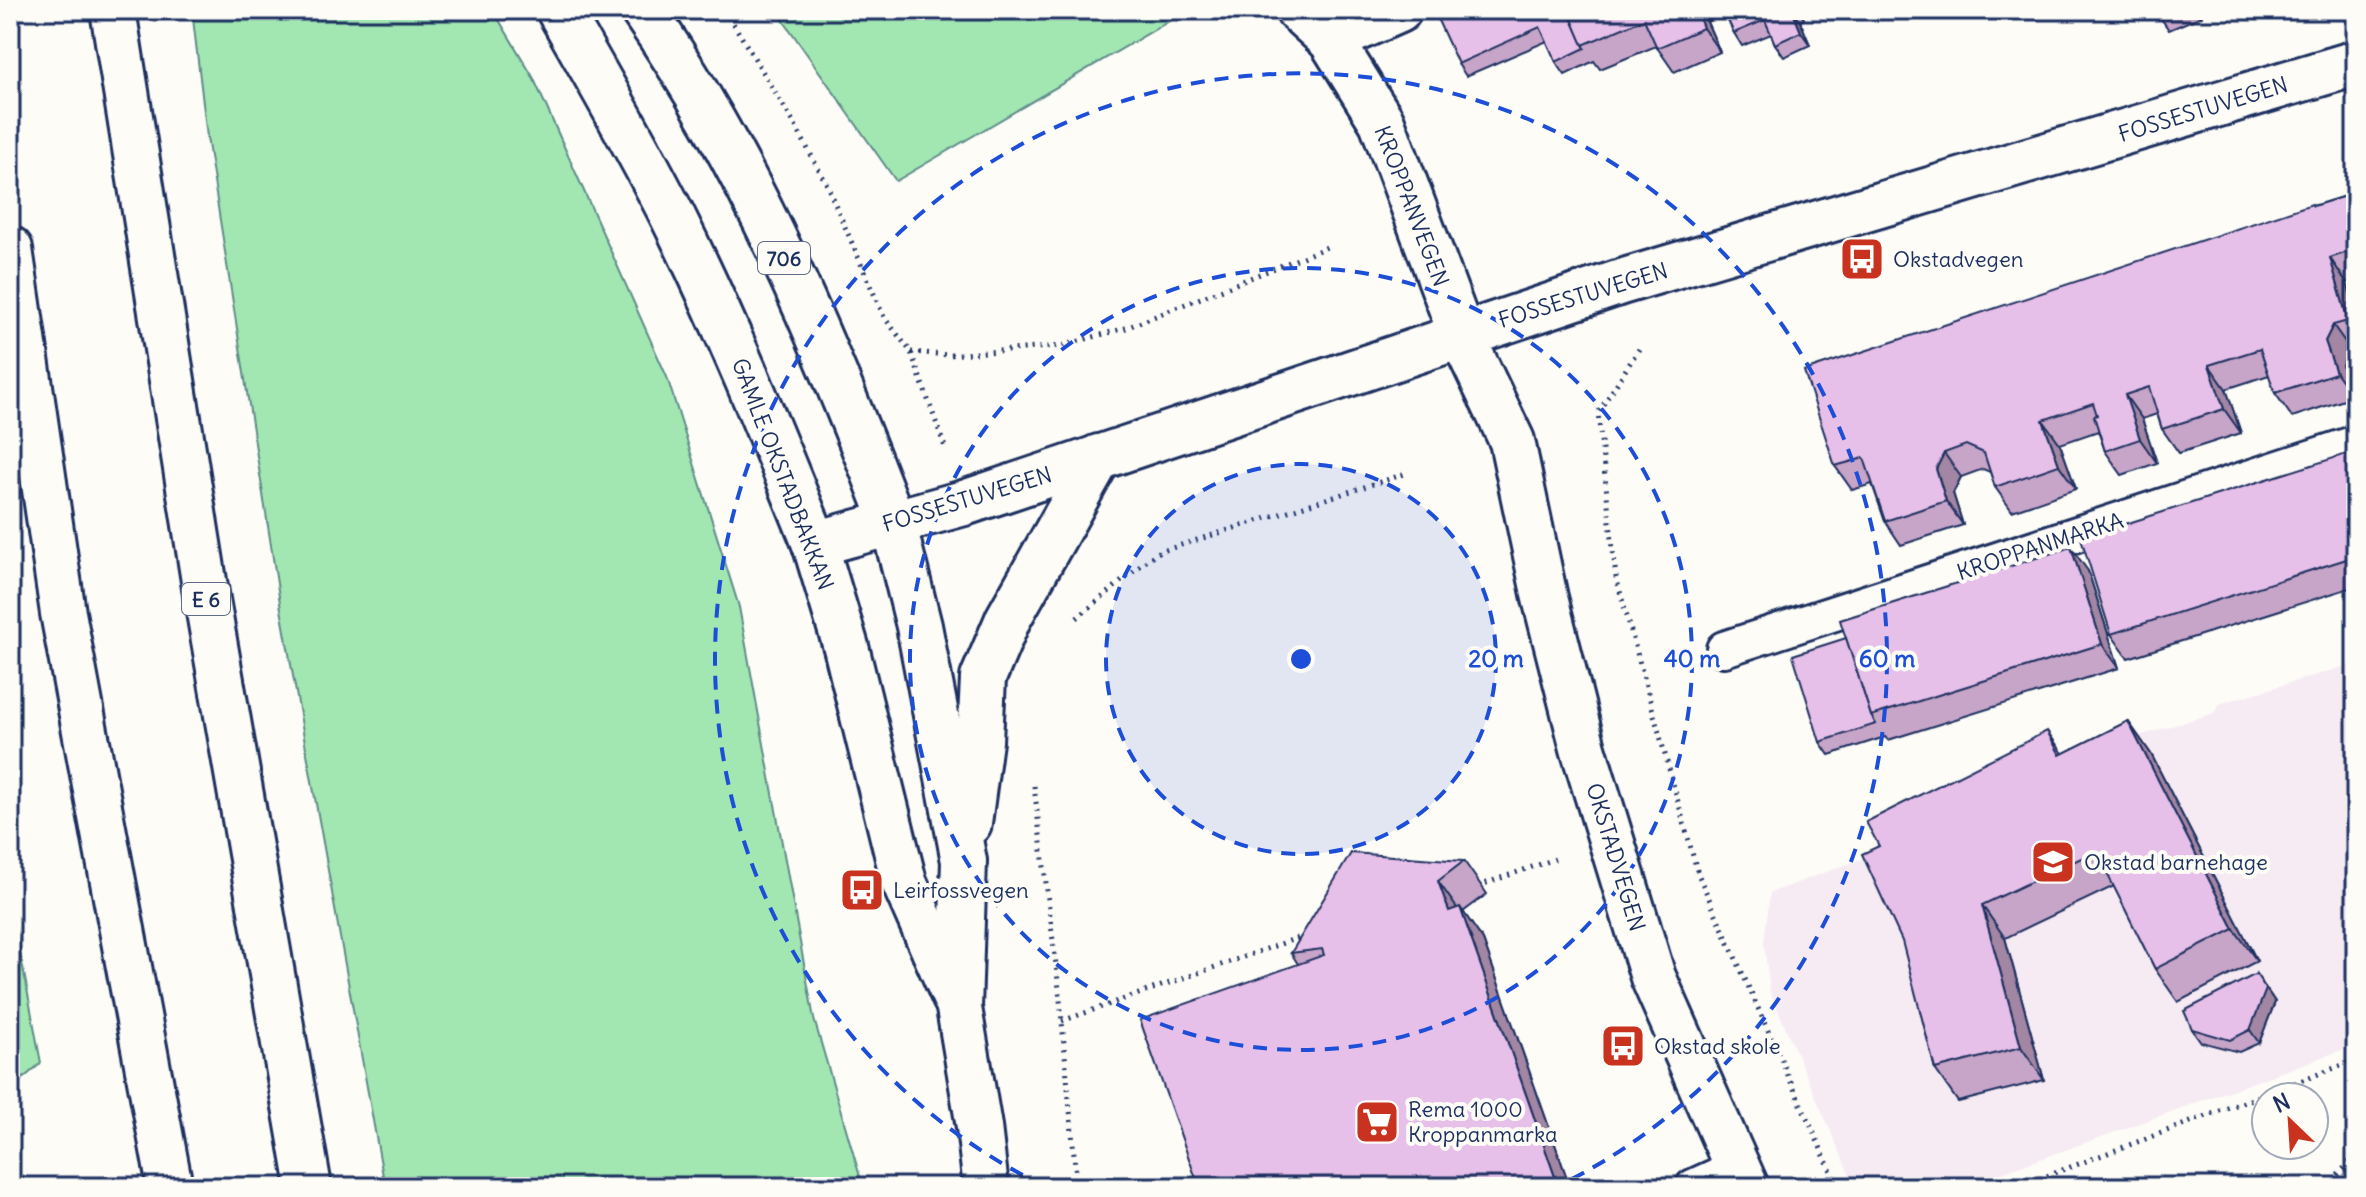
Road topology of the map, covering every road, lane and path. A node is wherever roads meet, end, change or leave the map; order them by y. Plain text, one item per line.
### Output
1 (113, 10) edge
2 (559, 10) edge
3 (643, 10) edge
4 (725, 10) edge
5 (1298, 10) edge
6 (1399, 10) edge
7 (1331, 40) junction
8 (2356, 63) edge
9 (1327, 247) dead end
10 (10, 249) edge
11 (1461, 334) junction
12 (1639, 349) dead end
13 (2356, 443) edge
14 (1099, 457) junction
15 (1408, 473) dead end
16 (893, 522) junction
17 (815, 544) junction
18 (1076, 619) dead end
19 (1724, 649) dead end
20 (1032, 774) dead end
21 (1555, 859) dead end
22 (964, 861) junction
23 (1465, 886) dead end
24 (1315, 932) edge
25 (959, 1008) junction
26 (1062, 1021) junction
27 (2356, 1060) edge
28 (2356, 1155) edge
29 (1741, 1177) edge
30 (170, 1187) edge
31 (309, 1187) edge
32 (986, 1187) edge
33 (1077, 1187) edge
34 (1693, 1187) edge
35 (1838, 1187) edge
36 (2017, 1187) edge
37 (2327, 1187) edge

1 - 31 main road, E 6
2 - 17 main road, GAMLE OKSTADBAKKAN
3 - 16 main road, GAMLE OKSTADBAKKAN / 706
4 - 9 path
5 - 7 main road, KROPPANVEGEN
6 - 7 main road
7 - 11 main road, KROPPANVEGEN
8 - 11 main road, FOSSESTUVEGEN
10 - 30 main road
11 - 14 main road, FOSSESTUVEGEN
11 - 29 main road, OKSTADVEGEN
12 - 35 path
13 - 19 lane, KROPPANMARKA
14 - 16 main road, FOSSESTUVEGEN
14 - 22 main road
15 - 18 path
16 - 17 main road, FOSSESTUVEGEN
16 - 22 main road, GAMLE OKSTADBAKKAN
17 - 25 main road, GAMLE OKSTADBAKKAN
20 - 26 path
21 - 23 path
22 - 25 main road, GAMLE OKSTADBAKKAN
24 - 26 path
25 - 32 main road, GAMLE OKSTADBAKKAN
26 - 33 path
27 - 36 path
28 - 37 path
29 - 34 lane

